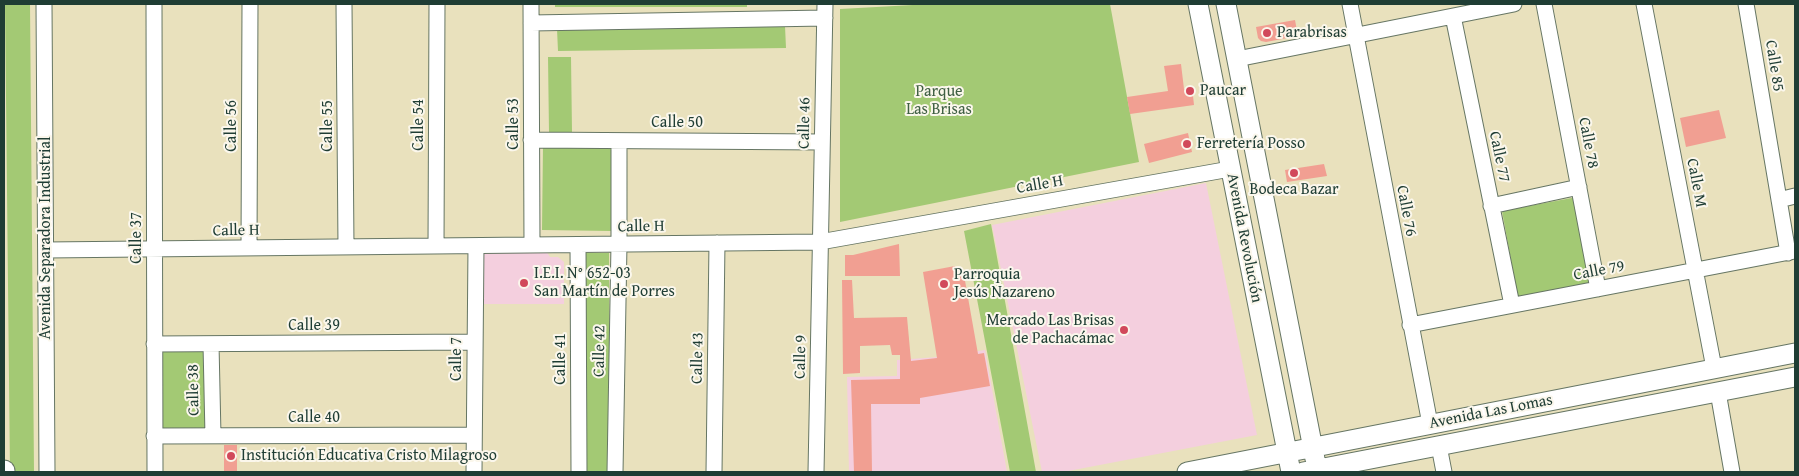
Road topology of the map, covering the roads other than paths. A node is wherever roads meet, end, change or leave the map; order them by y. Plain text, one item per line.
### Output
1 (44, 4) edge
2 (154, 4) edge
3 (250, 4) edge
4 (344, 4) edge
5 (437, 4) edge
6 (531, 4) edge
7 (1198, 4) edge
8 (1226, 4) edge
9 (1350, 4) edge
10 (1514, 4) edge
11 (1544, 4) edge
12 (1644, 4) edge
13 (1746, 4) edge
14 (774, 11) edge
15 (825, 11) edge
16 (1453, 16) junction
17 (531, 23) junction
18 (1356, 36) junction
19 (1237, 59) junction
20 (531, 140) junction
21 (619, 141) junction
22 (822, 142) junction
23 (1230, 169) junction
24 (1579, 187) junction
25 (1795, 196) edge
26 (1779, 200) junction
27 (1492, 206) junction
28 (820, 242) junction
29 (717, 243) junction
30 (619, 244) junction
31 (532, 245) junction
32 (578, 245) junction
33 (436, 246) junction
34 (476, 246) junction
35 (346, 247) junction
36 (250, 248) junction
37 (154, 249) junction
38 (46, 250) junction
39 (1792, 252) edge
40 (1695, 270) junction
41 (1598, 289) junction
42 (1512, 305) junction
43 (1410, 325) junction
44 (475, 342) junction
45 (154, 344) junction
46 (211, 344) junction
47 (1795, 353) edge
48 (1714, 368) junction
49 (1795, 378) edge
50 (1718, 392) junction
51 (1430, 424) junction
52 (474, 435) junction
53 (154, 436) junction
54 (213, 436) junction
55 (1439, 446) junction
56 (1313, 447) junction
57 (1286, 452) junction
58 (47, 472) edge
59 (154, 472) edge
60 (474, 472) edge
61 (579, 472) edge
62 (615, 472) edge
63 (714, 472) edge
64 (816, 472) edge
65 (1187, 472) edge
66 (1291, 472) edge
67 (1312, 472) edge
68 (1444, 472) edge
69 (1732, 472) edge

1 - 38 street, Avenida Separadora Industrial
2 - 37 street, Calle 37
3 - 36 street, Calle 56
4 - 35 street, Calle 55
5 - 33 street, Calle 54
6 - 17 street, Calle 53
7 - 23 street, Avenida Revolución
8 - 19 street, Avenida Revolución
9 - 18 street, Calle 76
10 - 16 street
11 - 24 street, Calle 78
12 - 40 street, Calle M
13 - 26 street, Calle 85
14 - 15 street
14 - 17 street
15 - 22 street, Calle 46
16 - 18 street
16 - 27 street, Calle 77
17 - 20 street, Calle 53
18 - 19 street
18 - 43 street, Calle 76
19 - 56 street, Avenida Revolución
20 - 21 street, Calle 50
20 - 31 street, Calle 53
21 - 22 street, Calle 50
21 - 30 street, Calle 42
22 - 28 street, Calle 46
23 - 28 street, Calle H
23 - 57 street, Avenida Revolución
24 - 27 street
24 - 41 street, Calle 78
25 - 26 street
26 - 39 street, Calle 85
27 - 42 street, Calle 77
28 - 29 street, Calle H
28 - 64 street, Calle 9
29 - 30 street, Calle H
29 - 63 street, Calle 43
30 - 32 street, Calle H
30 - 62 street, Calle 42
31 - 32 street, Calle H
31 - 34 street, Calle H
32 - 61 street, Calle 41
33 - 34 street, Calle H
33 - 35 street, Calle H
34 - 44 street, Calle 7
35 - 36 street, Calle H
36 - 37 street, Calle H
37 - 38 street, Calle H
37 - 45 street, Calle 37
38 - 58 street, Avenida Separadora Industrial
39 - 40 street, Calle 79
40 - 41 street, Calle 79
40 - 48 street, Calle M
41 - 42 street, Calle 79
42 - 43 street, Calle 79
43 - 51 street, Calle 76
44 - 46 street, Calle 39
44 - 52 street, Calle 7
45 - 46 street, Calle 39
45 - 53 street, Calle 37
46 - 54 street, Calle 38
47 - 48 street, Avenida Las Lomas
48 - 51 street, Avenida Las Lomas
49 - 50 street, Avenida Las Lomas
50 - 55 street, Avenida Las Lomas
50 - 69 street
51 - 56 street, Avenida Las Lomas
52 - 54 street, Calle 40
52 - 60 street, Calle 7
53 - 54 street, Calle 40
53 - 59 street, Calle 37
55 - 67 street, Avenida Las Lomas
55 - 68 street
56 - 57 street, Avenida Las Lomas
56 - 67 street, Avenida Revolución
57 - 65 street, Avenida Las Lomas
57 - 66 street, Avenida Revolución

